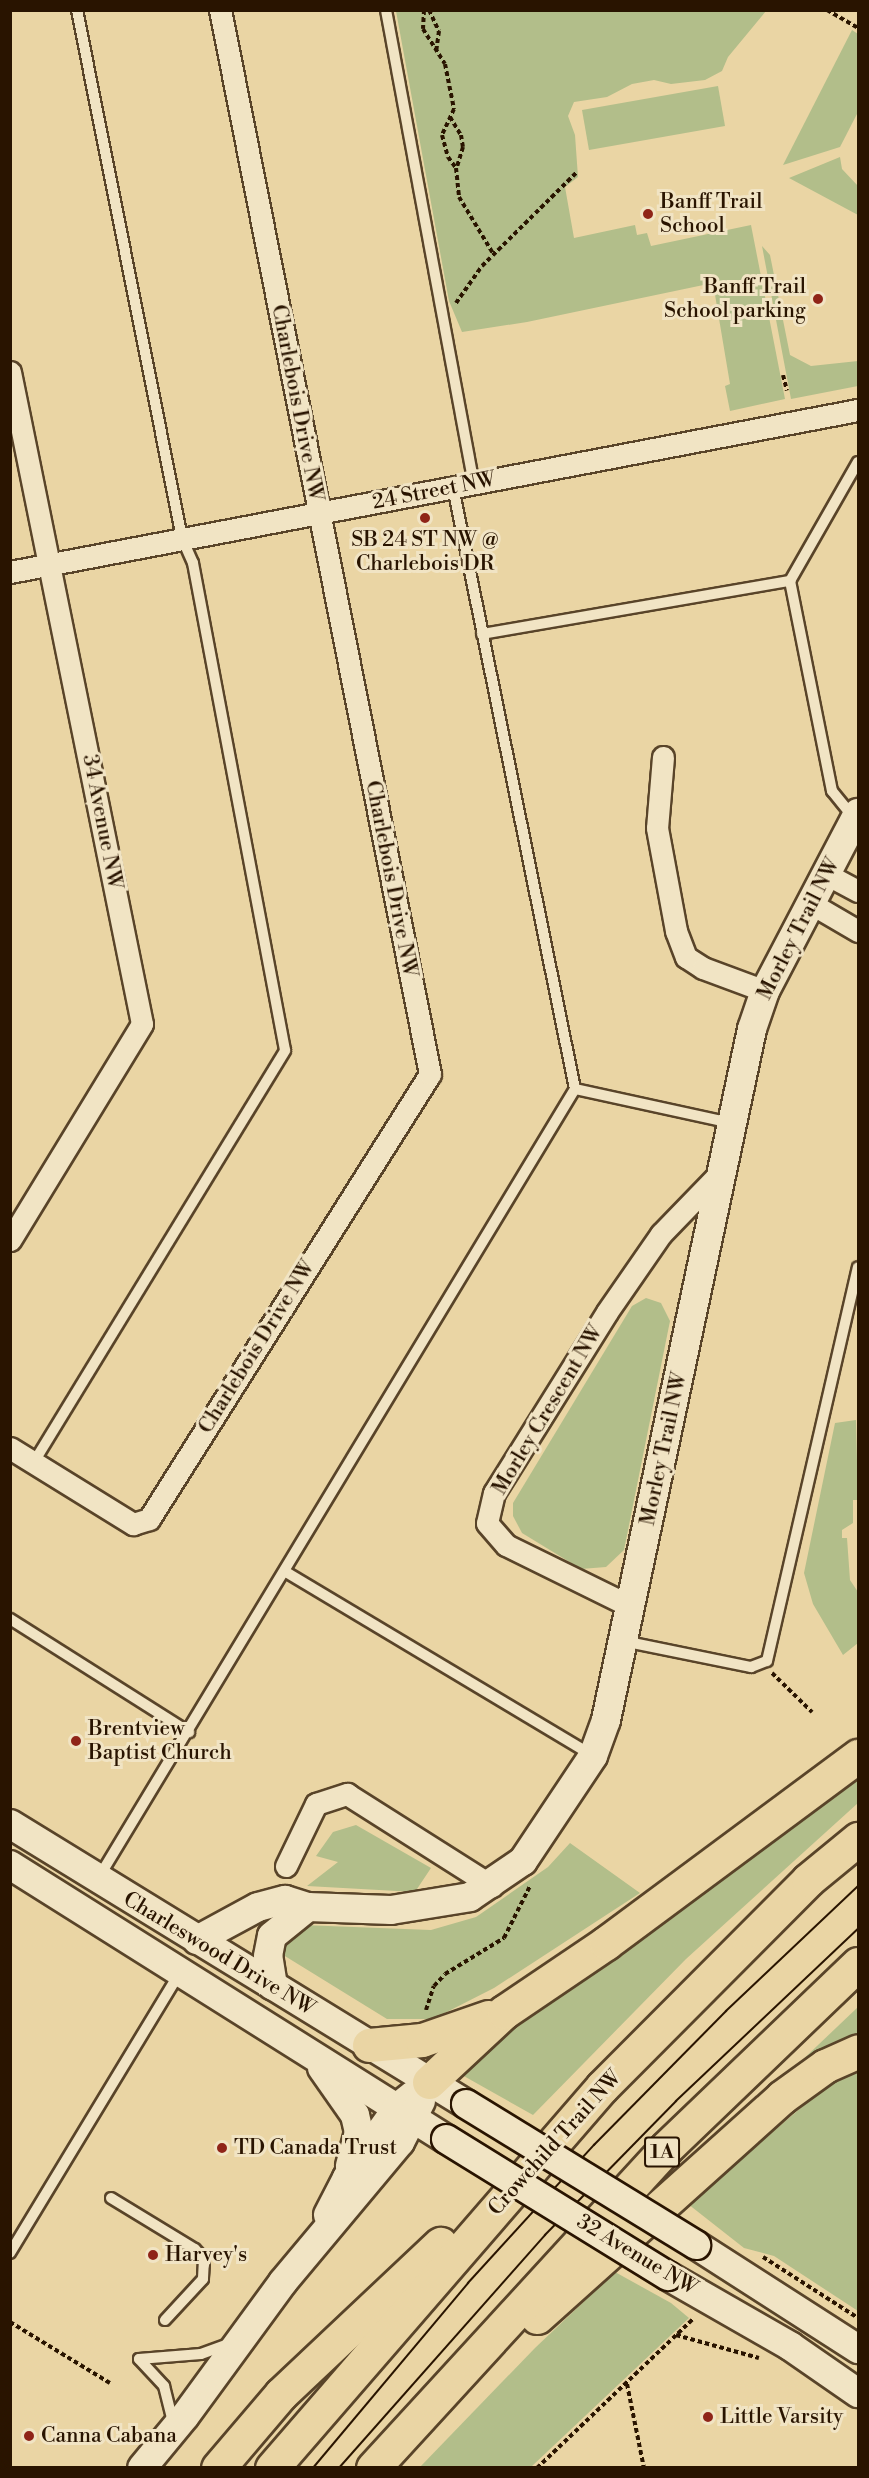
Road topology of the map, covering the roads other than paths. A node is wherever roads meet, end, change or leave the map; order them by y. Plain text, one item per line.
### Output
1 (77, 10) edge
2 (220, 10) edge
3 (386, 10) edge
4 (10, 372) edge
5 (858, 410) edge
6 (858, 462) edge
7 (474, 483) junction
8 (453, 487) junction
9 (318, 513) junction
10 (182, 538) junction
11 (52, 563) junction
12 (10, 572) edge
13 (790, 581) junction
14 (482, 634) junction
15 (663, 757) dead end
16 (857, 816) edge
17 (826, 874) junction
18 (858, 891) edge
19 (810, 903) junction
20 (858, 931) edge
21 (765, 991) junction
22 (574, 1089) junction
23 (732, 1123) junction
24 (722, 1171) junction
25 (10, 1240) edge
26 (858, 1267) edge
27 (10, 1448) edge
28 (34, 1462) junction
29 (286, 1572) junction
30 (630, 1606) junction
31 (10, 1619) edge
32 (623, 1641) junction
33 (189, 1732) junction
34 (593, 1756) junction
35 (858, 1756) edge
36 (10, 1824) edge
37 (858, 1839) edge
38 (10, 1865) edge
39 (286, 1866) dead end
40 (98, 1879) junction
41 (492, 1886) junction
42 (308, 1907) junction
43 (197, 1941) junction
44 (858, 1964) edge
45 (179, 1974) junction
46 (273, 1986) junction
47 (504, 2012) junction
48 (369, 2045) junction
49 (858, 2051) edge
50 (309, 2053) junction
51 (429, 2082) junction
52 (406, 2112) junction
53 (566, 2126) junction
54 (347, 2178) junction
55 (111, 2198) dead end
56 (320, 2240) junction
57 (10, 2253) edge
58 (165, 2320) dead end
59 (238, 2342) junction
60 (858, 2349) edge
61 (479, 2352) junction
62 (858, 2393) edge
63 (174, 2429) junction
64 (142, 2468) edge
65 (218, 2468) edge
66 (272, 2468) edge
67 (373, 2468) edge

1 - 10 lane
2 - 9 street, Charlebois Drive NW
3 - 7 lane
4 - 11 street, 34 Avenue NW
5 - 7 street, 24 Street NW
6 - 13 lane
7 - 8 street, 24 Street NW
8 - 9 street, 24 Street NW
8 - 14 lane
9 - 10 street, 24 Street NW
9 - 28 street, Charlebois Drive NW
10 - 11 street, 24 Street NW
10 - 28 lane
11 - 12 street, 24 Street NW
11 - 25 street, 34 Avenue NW
13 - 14 lane
13 - 16 lane
14 - 22 lane
15 - 21 street
16 - 17 street, Morley Trail NW
17 - 18 street
17 - 19 street, Morley Trail NW
19 - 20 street
19 - 21 street, Morley Trail NW
21 - 23 street, Morley Trail NW
22 - 23 lane
22 - 29 lane
23 - 24 street, Morley Trail NW
24 - 30 street, Morley Trail NW
24 - 30 street, Morley Crescent NW
26 - 32 lane
27 - 28 street, Charlebois Drive NW
29 - 33 lane
29 - 34 lane
30 - 32 street, Morley Trail NW
31 - 33 lane
32 - 34 street, Morley Trail NW
33 - 40 lane
34 - 41 street, Morley Trail NW
35 - 47 highway
36 - 40 street, Charleswood Drive NW
37 - 53 highway, Crowchild Trail NW
38 - 45 street, Charleswood Drive NW
39 - 41 street
40 - 43 street, Charleswood Drive NW
41 - 42 street, Morley Trail NW
42 - 43 street, Morley Trail NW
42 - 46 street
43 - 46 street, Charleswood Drive NW
44 - 61 highway, 1A
45 - 50 street, Charleswood Drive NW
45 - 57 lane
46 - 48 street, Charleswood Drive NW
47 - 48 highway
47 - 51 highway
48 - 51 street, Charleswood Drive NW
49 - 61 highway
50 - 52 street, Charleswood Drive NW
50 - 54 street
51 - 52 street
51 - 60 street, 32 Avenue NW, bridge
52 - 54 street
52 - 56 street
52 - 62 street, 32 Avenue NW, bridge
53 - 65 highway
53 - 66 highway, Crowchild Trail NW
54 - 56 street
55 - 58 lane
56 - 59 street
59 - 63 street
59 - 63 lane
61 - 67 highway, 1A
63 - 64 street

